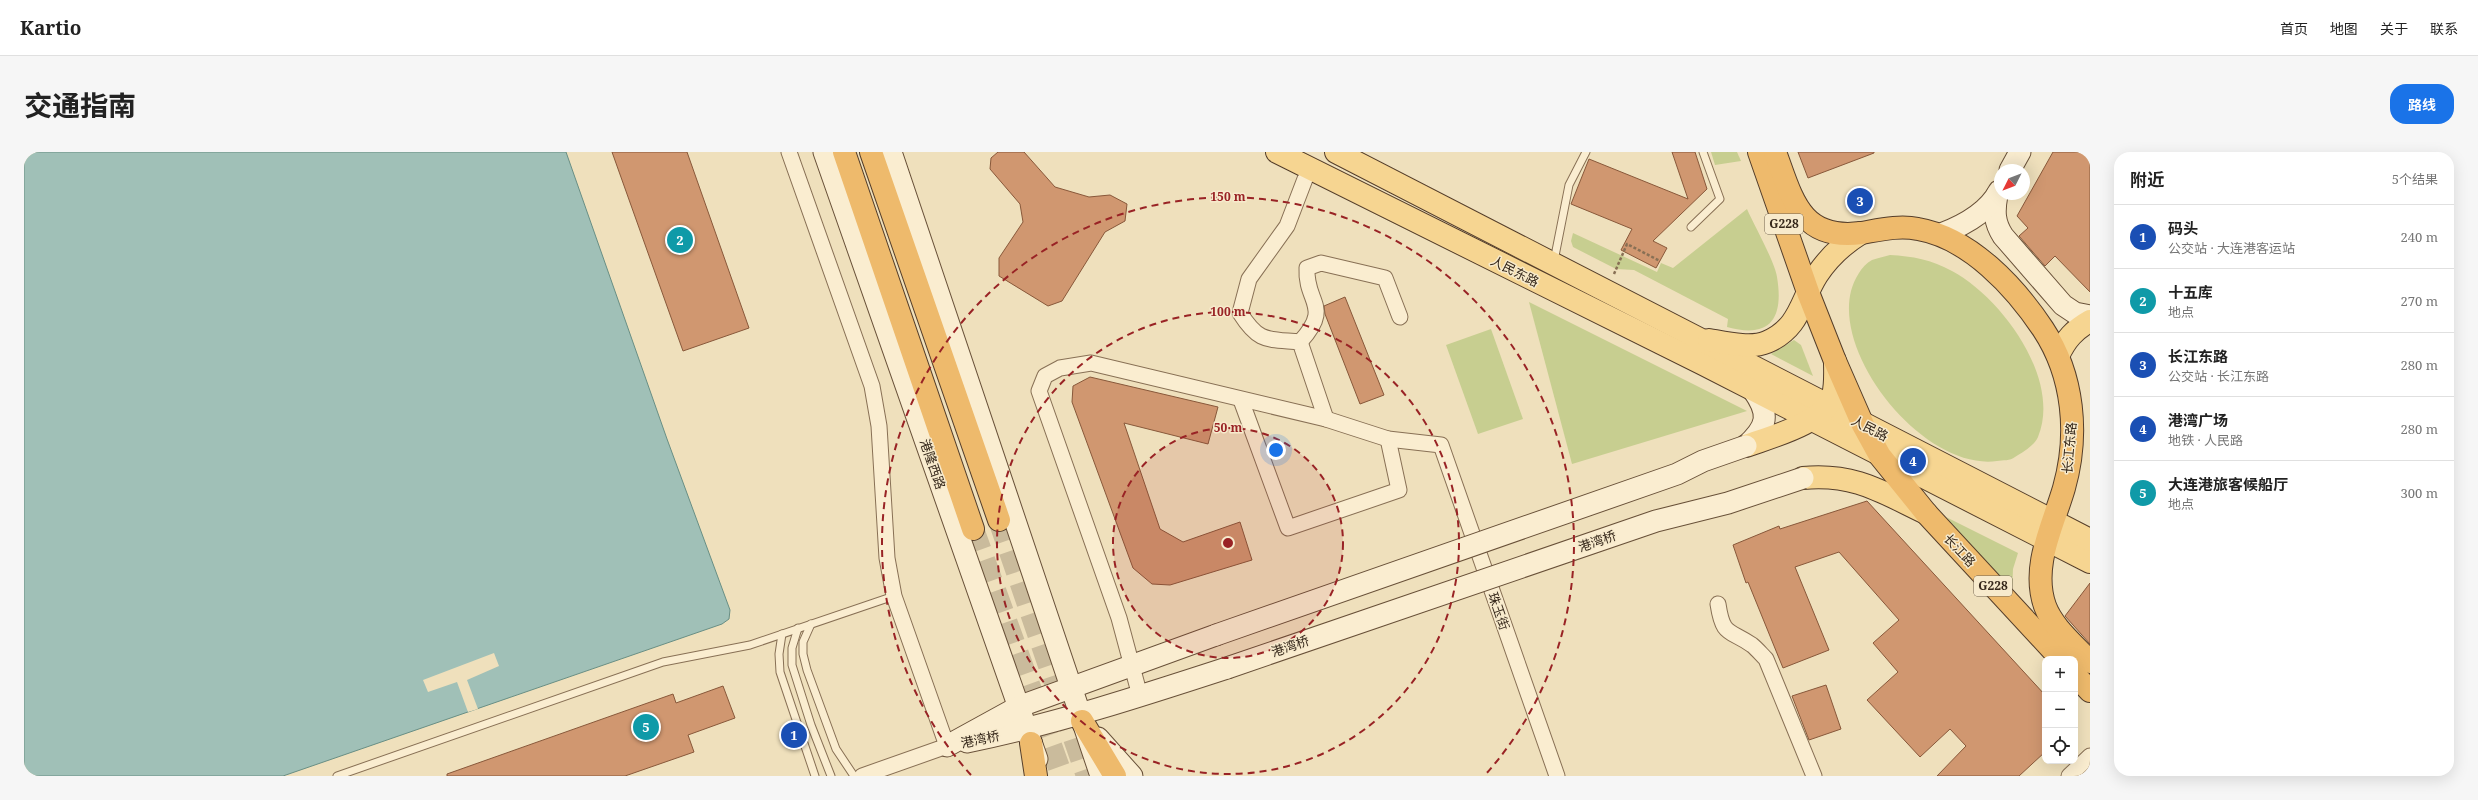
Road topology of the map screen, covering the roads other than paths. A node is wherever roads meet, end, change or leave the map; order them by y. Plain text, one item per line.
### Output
1 (789, 152) edge
2 (824, 152) edge
3 (844, 152) edge
4 (871, 152) edge
5 (891, 152) edge
6 (1277, 152) edge
7 (1336, 152) edge
8 (1586, 152) edge
9 (1703, 152) edge
10 (1759, 152) edge
11 (1775, 152) edge
12 (2020, 152) edge
13 (2013, 164) edge
14 (1305, 179) dead end
15 (1994, 196) edge
16 (1996, 200) edge
17 (1691, 227) dead end
18 (1861, 233) junction
19 (1942, 234) junction
20 (1554, 265) junction
21 (1809, 295) junction
22 (2090, 316) edge
23 (1400, 317) dead end
24 (2090, 321) edge
25 (1692, 337) junction
26 (1300, 342) junction
27 (2058, 356) junction
28 (1835, 361) junction
29 (1753, 390) junction
30 (1241, 400) junction
31 (1828, 407) junction
32 (1326, 419) junction
33 (1811, 419) junction
34 (1863, 424) junction
35 (1388, 439) junction
36 (1746, 446) junction
37 (1880, 456) junction
38 (1803, 478) joint
39 (2065, 486) junction
40 (1926, 513) junction
41 (998, 520) tunnel mouth
42 (973, 529) tunnel mouth
43 (2051, 531) junction
44 (2087, 550) edge
45 (894, 596) junction
46 (1718, 604) dead end
47 (811, 624) junction
48 (798, 628) junction
49 (782, 634) junction
50 (2058, 656) edge
51 (2090, 662) edge
52 (1130, 666) junction
53 (2078, 677) edge
54 (1071, 689) junction
55 (2090, 691) edge
56 (1140, 696) junction
57 (1018, 707) junction
58 (1081, 717) junction
59 (1028, 737) junction
60 (947, 746) junction
61 (2090, 756) edge
62 (337, 776) edge
63 (815, 776) edge
64 (831, 776) edge
65 (854, 776) edge
66 (862, 776) edge
67 (1028, 776) edge
68 (1036, 776) edge
69 (1044, 776) edge
70 (1101, 776) edge
71 (1116, 776) edge
72 (1132, 776) edge
73 (1557, 776) edge
74 (1814, 776) edge
75 (2069, 776) edge

1 - 45 street
2 - 57 main road, 港隆西路
3 - 42 highway
4 - 41 highway
5 - 54 main road
6 - 29 main road, 人民东路
7 - 20 main road, 人民东路
8 - 20 lane
9 - 17 lane
10 - 21 highway, G228
11 - 18 highway, 长江东路 / G228
12 - 13 main road
14 - 26 street
15 - 19 main road
16 - 22 main road
18 - 19 highway, 长江东路 / G228
18 - 21 main road
19 - 27 highway, 长江东路 / G228
20 - 25 main road, 人民东路
21 - 25 main road
21 - 28 highway, G228
23 - 26 street
24 - 27 main road
25 - 31 main road, 人民路
26 - 32 street
27 - 39 highway, 长江东路 / G228
28 - 31 main road
28 - 34 highway, G228
29 - 33 main road, 人民路
29 - 36 main road
30 - 32 street
30 - 35 street
30 - 52 street
31 - 33 main road
31 - 34 main road, 人民路
32 - 35 street
33 - 36 main road
33 - 37 main road, 人民路
34 - 37 highway, G228
34 - 43 main road, 人民路
35 - 73 street, 珠玉街
36 - 52 main road, 港湾桥, bridge
37 - 40 highway, 长江路 / G228
37 - 43 main road, 人民路
38 - 40 main road
38 - 56 main road, 港湾桥, bridge
39 - 43 highway, 长江东路 / G228
39 - 44 main road
40 - 50 highway, 长江路 / G228
43 - 44 main road, 人民路
43 - 51 highway, G228
45 - 47 lane
45 - 60 street
46 - 74 street
47 - 48 lane
47 - 65 lane
48 - 49 lane
48 - 64 lane
49 - 62 lane
49 - 63 lane
52 - 54 main road, 港湾桥
52 - 56 street
53 - 55 highway
54 - 57 main road, 港湾桥
54 - 58 main road
56 - 58 main road, 港湾桥
57 - 59 main road, 港隆西路
57 - 60 main road, 港湾桥
58 - 59 main road, 港湾桥
58 - 70 main road
58 - 71 highway
58 - 72 main road
59 - 60 main road, 港湾桥
59 - 67 main road
59 - 68 highway
59 - 69 main road, 港隆西路
60 - 66 street
61 - 75 street

